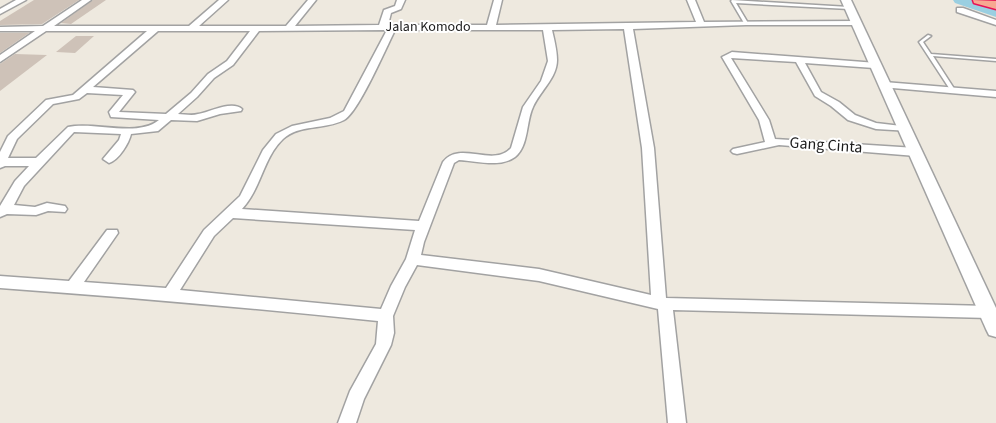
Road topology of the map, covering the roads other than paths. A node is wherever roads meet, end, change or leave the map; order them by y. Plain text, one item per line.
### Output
1 (22, 0) edge
2 (86, 0) edge
3 (224, 0) edge
4 (312, 0) edge
5 (401, 0) edge
6 (498, 0) edge
7 (691, 0) edge
8 (979, 0) edge
9 (733, 1) edge
10 (769, 2) edge
11 (848, 4) edge
12 (996, 5) edge
13 (960, 10) dead end
14 (0, 12) edge
15 (746, 23) junction
16 (855, 23) junction
17 (996, 23) edge
18 (701, 25) junction
19 (547, 26) junction
20 (257, 27) junction
21 (289, 27) junction
22 (491, 27) junction
23 (628, 27) junction
24 (43, 28) junction
25 (156, 28) junction
26 (192, 28) junction
27 (387, 28) junction
28 (1, 30) edge
29 (929, 36) dead end
30 (932, 56) junction
31 (0, 59) edge
32 (799, 60) junction
33 (996, 60) edge
34 (874, 65) junction
35 (884, 85) junction
36 (86, 90) junction
37 (953, 90) junction
38 (996, 94) edge
39 (237, 108) dead end
40 (167, 116) junction
41 (906, 129) junction
42 (127, 130) junction
43 (772, 144) junction
44 (737, 151) dead end
45 (916, 152) junction
46 (109, 159) dead end
47 (38, 162) junction
48 (1, 163) edge
49 (61, 209) dead end
50 (2, 211) edge
51 (232, 213) junction
52 (424, 226) junction
53 (112, 233) dead end
54 (413, 259) junction
55 (0, 282) edge
56 (72, 288) junction
57 (170, 294) junction
58 (662, 303) junction
59 (989, 312) junction
60 (386, 316) junction
61 (996, 329) edge
62 (347, 423) edge
63 (677, 423) edge

1 - 14 street
2 - 24 street
3 - 26 street
4 - 21 street
5 - 27 street
6 - 22 street
7 - 18 street
8 - 12 highway
9 - 10 lane
9 - 15 lane
10 - 11 lane
11 - 16 street
13 - 17 street
15 - 16 street, Jalan Komodo
15 - 18 street, Jalan Komodo
16 - 34 street
18 - 23 street, Jalan Komodo
19 - 22 street, Jalan Komodo
19 - 23 street, Jalan Komodo
19 - 52 street
20 - 21 street, Jalan Komodo
20 - 26 street, Jalan Komodo
20 - 40 street
21 - 27 street, Jalan Komodo
22 - 27 street, Jalan Komodo
23 - 58 street
24 - 25 street, Jalan Komodo
24 - 28 street, Jalan Komodo
24 - 31 street
25 - 26 street, Jalan Komodo
25 - 36 street
27 - 51 street
29 - 30 lane
30 - 33 lane
30 - 37 lane
32 - 34 street
32 - 41 street
32 - 43 street
34 - 35 street
35 - 37 street
35 - 41 street
36 - 40 street
36 - 48 street
37 - 38 street
39 - 40 street
40 - 42 street
41 - 45 street
42 - 46 street
42 - 47 street
43 - 44 street, Gang Cinta
43 - 45 street, Gang Cinta
45 - 59 street
47 - 48 street
47 - 50 street
49 - 50 street
51 - 52 street
51 - 57 street
52 - 54 street
53 - 56 street
54 - 58 street
54 - 60 street
55 - 56 street
56 - 57 street
57 - 60 street
58 - 59 street
58 - 63 street
59 - 61 street
60 - 62 street

